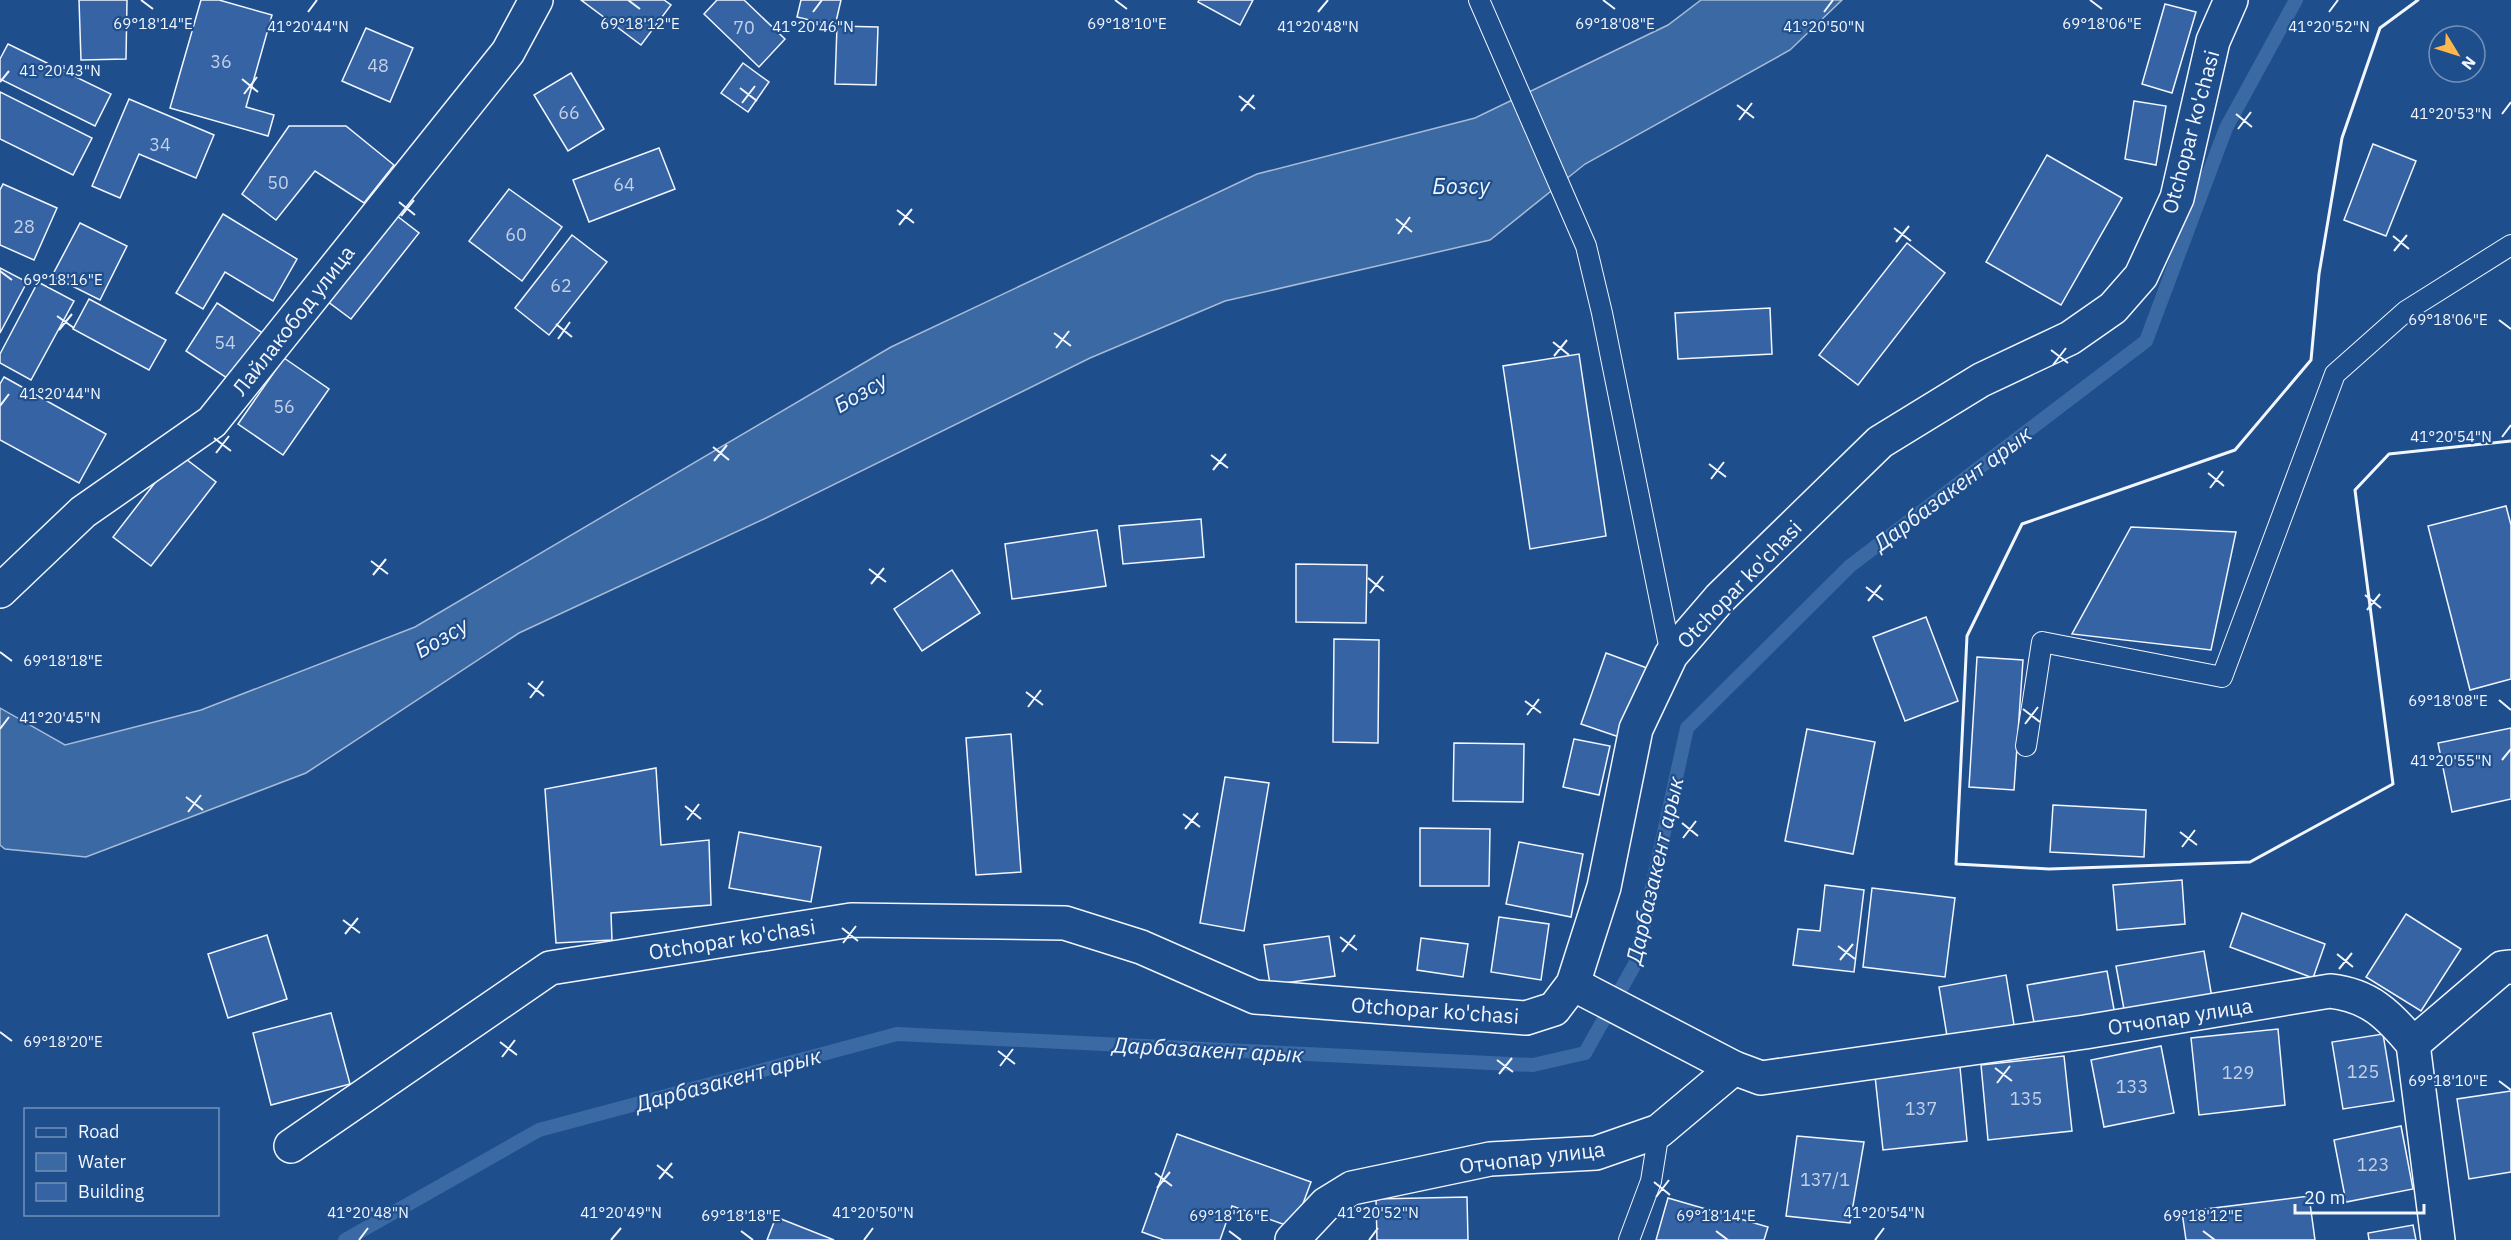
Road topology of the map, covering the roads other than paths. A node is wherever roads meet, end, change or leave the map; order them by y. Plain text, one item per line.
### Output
1 (536, 0) edge
2 (1479, 0) edge
3 (2231, 0) edge
4 (2511, 245) edge
5 (0, 591) edge
6 (1671, 654) junction
7 (2026, 746) dead end
8 (2508, 961) edge
9 (1573, 984) junction
10 (2413, 1044) junction
11 (1734, 1068) junction
12 (1659, 1131) junction
13 (291, 1146) dead end
14 (1292, 1240) edge
15 (1629, 1240) edge
16 (2438, 1240) edge

1 - 5 street, Лайлакобод улица
2 - 6 lane
3 - 6 street, Otchopar ko'chasi
4 - 7 lane
6 - 9 street, Otchopar ko'chasi
8 - 10 street
9 - 11 street, Отчопар улица
9 - 13 street, Otchopar ko'chasi
10 - 11 street, Отчопар улица
10 - 16 street
11 - 12 street, Отчопар улица
12 - 14 street, Отчопар улица
12 - 15 lane

